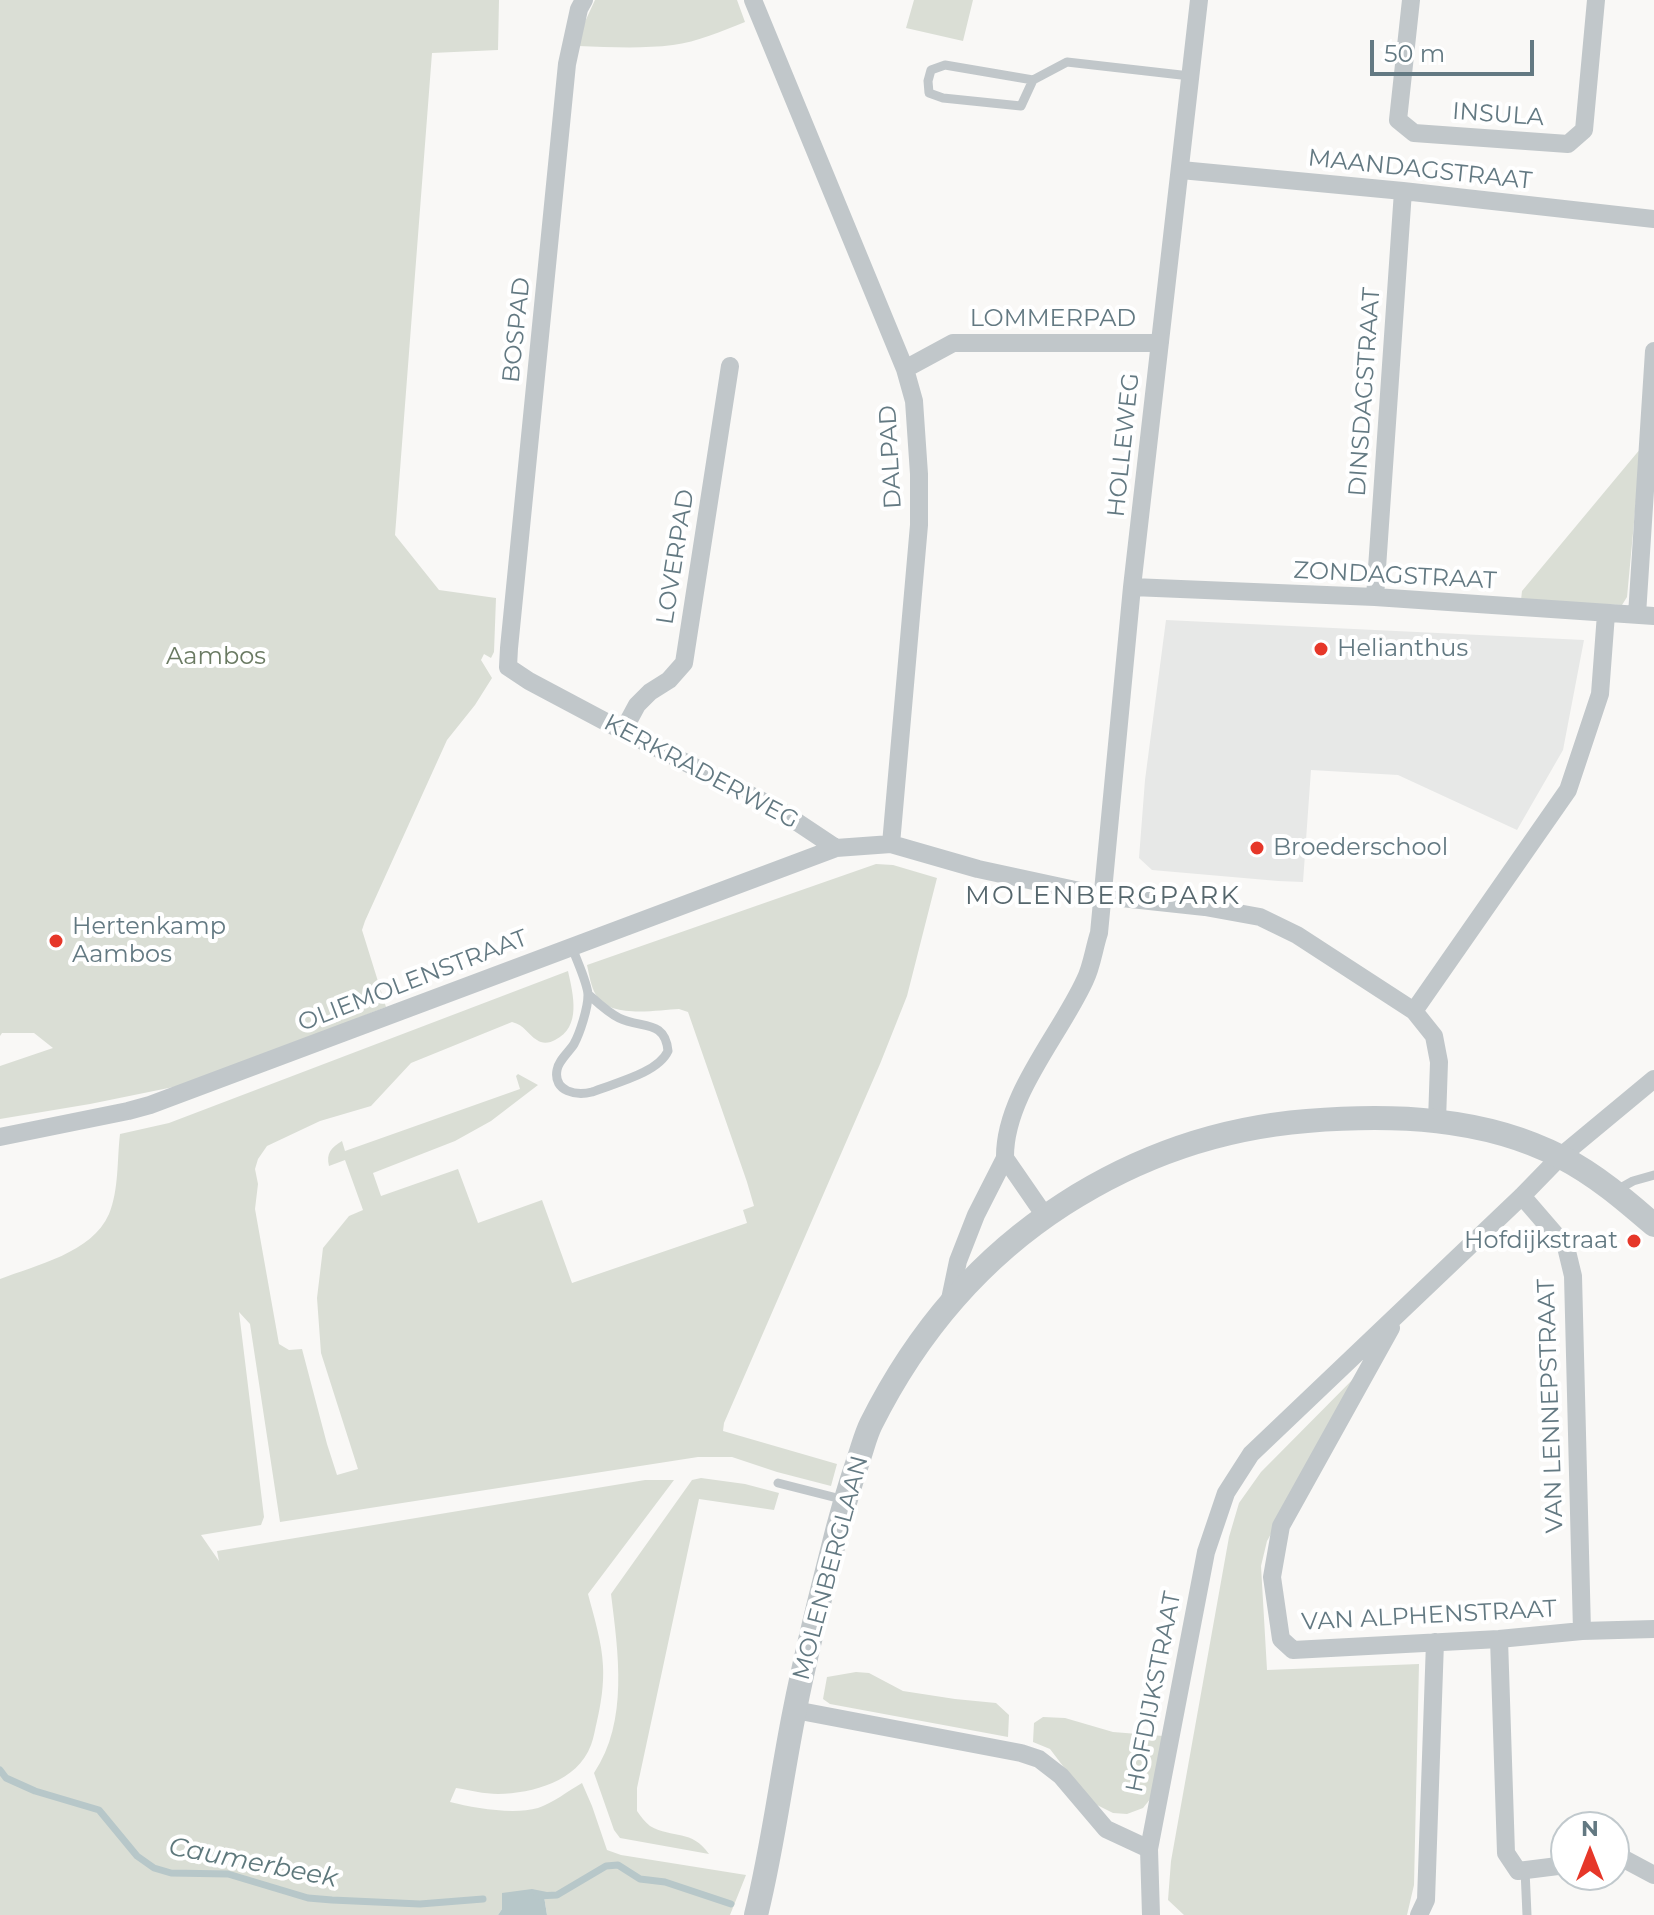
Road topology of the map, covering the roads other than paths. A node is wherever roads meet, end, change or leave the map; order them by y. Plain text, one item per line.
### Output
1 (584, 0) edge
2 (753, 0) edge
3 (1199, 0) edge
4 (1411, 0) edge
5 (1596, 0) edge
6 (1190, 76) junction
7 (1033, 80) junction
8 (1181, 170) junction
9 (1403, 191) junction
10 (1654, 219) edge
11 (1160, 343) junction
12 (1654, 351) edge
13 (730, 366) dead end
14 (905, 369) junction
15 (1132, 587) junction
16 (1375, 597) junction
17 (1606, 614) junction
18 (1646, 616) edge
19 (508, 667) joint
20 (623, 731) junction
21 (891, 844) junction
22 (836, 848) junction
23 (1103, 896) junction
24 (572, 947) junction
25 (588, 994) junction
26 (1414, 1011) junction
27 (1654, 1079) edge
28 (1437, 1121) junction
29 (0, 1137) edge
30 (1560, 1157) junction
31 (1005, 1158) junction
32 (1654, 1175) edge
33 (1614, 1191) junction
34 (1522, 1196) junction
35 (1045, 1216) junction
36 (1654, 1225) edge
37 (949, 1304) junction
38 (1401, 1312) junction
39 (778, 1483) dead end
40 (845, 1500) junction
41 (1654, 1629) edge
42 (1582, 1631) junction
43 (1499, 1639) junction
44 (1435, 1642) junction
45 (795, 1710) junction
46 (1149, 1849) junction
47 (1630, 1862) edge
48 (1550, 1867) edge
49 (1525, 1870) junction
50 (1654, 1875) edge
51 (1155, 1912) edge
52 (756, 1915) edge
53 (1419, 1915) edge
54 (1527, 1915) edge

1 - 19 street, BOSPAD
2 - 14 street, DALPAD
3 - 6 street, HOLLEWEG
4 - 5 street, INSULA
6 - 7 lane
6 - 8 street, HOLLEWEG
7 - 7 lane
8 - 9 street, MAANDAGSTRAAT
8 - 11 street, HOLLEWEG
9 - 10 street, MAANDAGSTRAAT
9 - 16 street, DINSDAGSTRAAT
11 - 14 street, LOMMERPAD
11 - 15 street, HOLLEWEG
12 - 18 street
13 - 20 street, LOVERPAD
14 - 21 street, DALPAD
15 - 16 street, ZONDAGSTRAAT
15 - 23 street, HOLLEWEG
16 - 17 street, ZONDAGSTRAAT
17 - 18 street, ZONDAGSTRAAT
17 - 26 street
19 - 20 street, KERKRADERWEG
20 - 22 street, KERKRADERWEG
21 - 22 street
21 - 23 street
22 - 24 street, OLIEMOLENSTRAAT
23 - 26 street
23 - 31 street, HOLLEWEG
24 - 25 lane
24 - 29 street, OLIEMOLENSTRAAT
25 - 25 lane
26 - 28 street
27 - 30 street, HOFDIJKSTRAAT
28 - 30 street
28 - 35 street, MOLENBERGLAAN
30 - 33 street
30 - 34 street, HOFDIJKSTRAAT
31 - 35 street
31 - 37 street, HOLLEWEG
32 - 33 lane
33 - 36 street
34 - 38 street, HOFDIJKSTRAAT
34 - 42 street, VAN LENNEPSTRAAT
35 - 37 street, MOLENBERGLAAN
37 - 40 street, MOLENBERGLAAN
38 - 44 street, VAN ALPHENSTRAAT
38 - 46 street, HOFDIJKSTRAAT
39 - 40 lane
40 - 45 street, MOLENBERGLAAN
41 - 42 street, VAN ALPHENSTRAAT
42 - 43 street, VAN ALPHENSTRAAT
43 - 44 street, VAN ALPHENSTRAAT
43 - 49 street
44 - 53 street
45 - 46 street
45 - 52 street, MOLENBERGLAAN
46 - 51 street, HOFDIJKSTRAAT
47 - 50 street
48 - 49 street
49 - 54 lane

